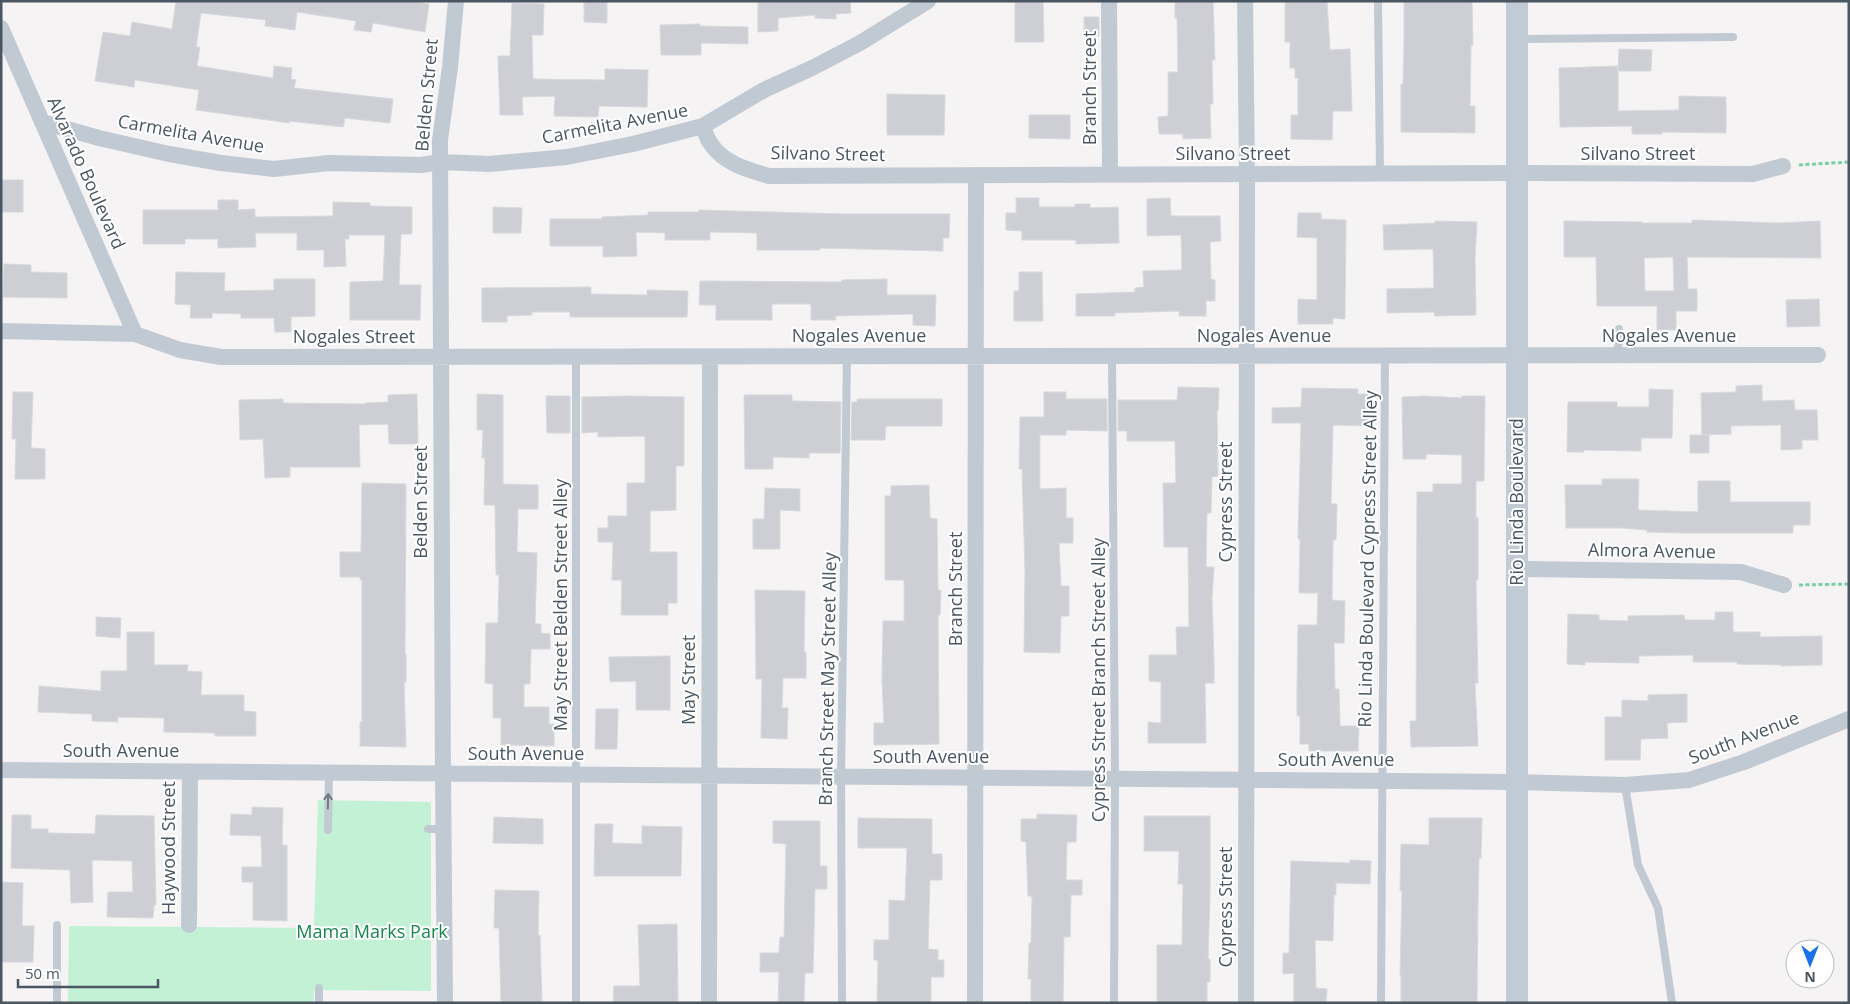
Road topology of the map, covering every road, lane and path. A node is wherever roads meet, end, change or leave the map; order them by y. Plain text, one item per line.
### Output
1 (456, 1) edge
2 (928, 1) edge
3 (1109, 1) edge
4 (1246, 1) edge
5 (1378, 1) edge
6 (1517, 1) edge
7 (1, 28) edge
8 (1733, 37) dead end
9 (1517, 39) junction
10 (42, 122) junction
11 (703, 126) junction
12 (441, 162) junction
13 (1849, 162) edge
14 (1817, 164) dead end
15 (1783, 166) dead end
16 (1380, 173) junction
17 (1517, 173) junction
18 (1110, 174) junction
19 (1247, 174) junction
20 (976, 175) junction
21 (1619, 329) dead end
22 (1, 331) edge
23 (135, 334) junction
24 (847, 356) junction
25 (976, 356) junction
26 (1112, 356) junction
27 (1246, 356) junction
28 (1386, 356) junction
29 (1517, 356) junction
30 (1618, 356) junction
31 (1818, 356) dead end
32 (440, 357) junction
33 (576, 357) junction
34 (710, 357) junction
35 (1517, 569) junction
36 (1784, 584) dead end
37 (1849, 584) edge
38 (1816, 585) dead end
39 (1849, 719) edge
40 (1, 770) edge
41 (190, 772) junction
42 (329, 773) junction
43 (443, 774) junction
44 (576, 774) junction
45 (709, 776) junction
46 (841, 777) junction
47 (975, 778) junction
48 (1115, 780) junction
49 (1246, 780) junction
50 (1381, 781) junction
51 (1517, 782) junction
52 (1625, 785) junction
53 (328, 830) dead end
54 (57, 925) dead end
55 (189, 925) dead end
56 (319, 988) dead end
57 (57, 1003) edge
58 (319, 1003) edge
59 (446, 1003) edge
60 (576, 1003) edge
61 (709, 1003) edge
62 (842, 1003) edge
63 (975, 1003) edge
64 (1114, 1003) edge
65 (1246, 1003) edge
66 (1381, 1003) edge
67 (1517, 1003) edge
68 (1672, 1003) edge

1 - 12 street, Belden Street
2 - 11 street, Carmelita Avenue
3 - 18 street, Branch Street
4 - 19 street, Cypress Street
5 - 16 lane
6 - 9 main road, Rio Linda Boulevard
7 - 10 street, Alvarado Boulevard
8 - 9 lane
9 - 17 main road, Rio Linda Boulevard
10 - 12 street, Carmelita Avenue
10 - 23 street, Alvarado Boulevard
11 - 12 street, Carmelita Avenue
11 - 20 street, Silvano Street
12 - 32 street, Belden Street
13 - 14 path
15 - 17 street, Silvano Street
16 - 17 street, Silvano Street
16 - 19 street, Silvano Street
17 - 29 main road, Rio Linda Boulevard
18 - 19 street, Silvano Street
18 - 20 street, Silvano Street
19 - 27 street, Cypress Street
20 - 25 street, Branch Street
21 - 30 lane
22 - 23 street, Nogales Street
23 - 32 street, Nogales Street
24 - 25 street, Nogales Avenue
24 - 34 street, Nogales Avenue
24 - 46 lane, Branch Street May Street Alley
25 - 26 street, Nogales Avenue
25 - 47 street, Branch Street
26 - 27 street, Nogales Avenue
26 - 48 lane, Cypress Street Branch Street Alley
27 - 28 street, Nogales Avenue
27 - 49 street, Cypress Street
28 - 29 street, Nogales Avenue
28 - 50 lane, Rio Linda Boulevard Cypress Street Alley
29 - 30 street, Nogales Avenue
29 - 35 main road, Rio Linda Boulevard
30 - 31 street, Nogales Avenue
32 - 33 street, Nogales Street
32 - 43 street, Belden Street
33 - 34 street, Nogales Street
33 - 44 lane, May Street Belden Street Alley
34 - 45 street, May Street
35 - 36 street, Almora Avenue
35 - 51 main road, Rio Linda Boulevard
37 - 38 path
39 - 52 street, South Avenue
40 - 41 street, South Avenue
41 - 42 street, South Avenue
41 - 55 street, Haywood Street
42 - 43 street, South Avenue
53 -> 42 lane
43 - 44 street, South Avenue
43 - 59 street, Belden Street
44 - 45 street, South Avenue
44 - 60 lane, May Street Belden Street Alley
45 - 46 street, South Avenue
45 - 61 street, May Street
46 - 47 street, South Avenue
46 - 62 lane, Branch Street May Street Alley
47 - 48 street, South Avenue
47 - 63 street, Branch Street
48 - 49 street, South Avenue
48 - 64 lane, Cypress Street Branch Street Alley
49 - 50 street, South Avenue
49 - 65 street, Cypress Street
50 - 51 street, South Avenue
50 - 66 lane, Rio Linda Boulevard Cypress Street Alley
51 - 52 street, South Avenue
51 - 67 main road, Rio Linda Boulevard
52 - 68 lane
54 - 57 lane
56 - 58 lane

